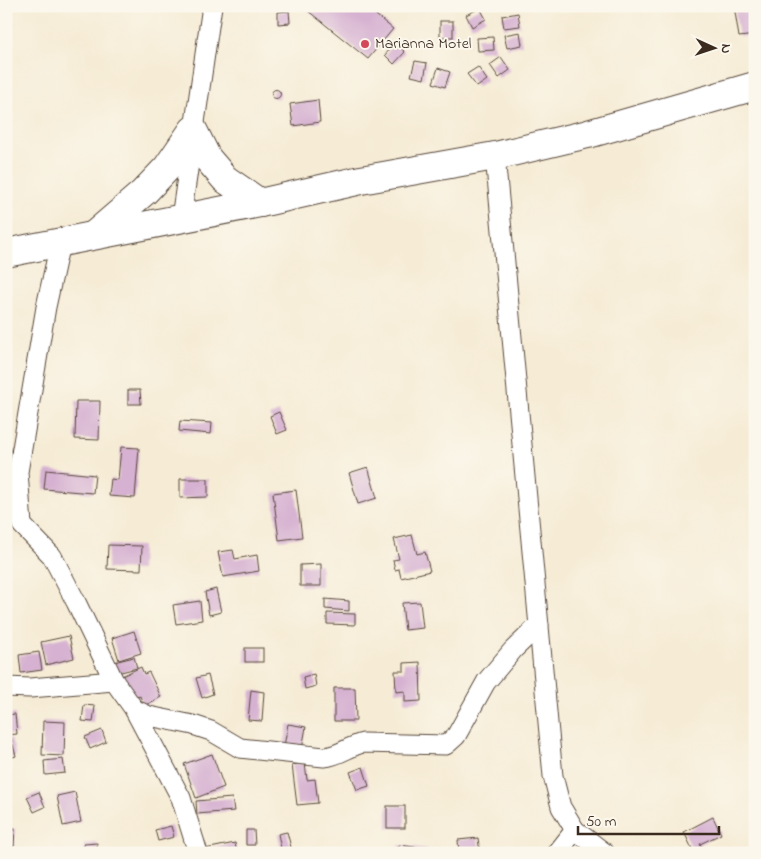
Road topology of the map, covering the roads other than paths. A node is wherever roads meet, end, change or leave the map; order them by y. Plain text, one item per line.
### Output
1 (212, 6) edge
2 (755, 86) edge
3 (193, 130) junction
4 (495, 156) junction
5 (260, 203) junction
6 (181, 218) junction
7 (93, 236) junction
8 (60, 243) junction
9 (6, 253) edge
10 (539, 625) junction
11 (114, 681) junction
12 (6, 686) edge
13 (134, 709) junction
14 (575, 830) junction
15 (198, 853) edge
16 (557, 853) edge
17 (605, 853) edge

1 - 3 street
2 - 4 main road
3 - 5 main road
3 - 6 street
3 - 7 main road
4 - 5 main road
4 - 10 street
5 - 6 main road
6 - 7 main road
7 - 8 main road
8 - 9 main road
8 - 11 street
10 - 13 street
10 - 14 street
11 - 12 street
11 - 13 street
13 - 15 street
14 - 16 street
14 - 17 street

